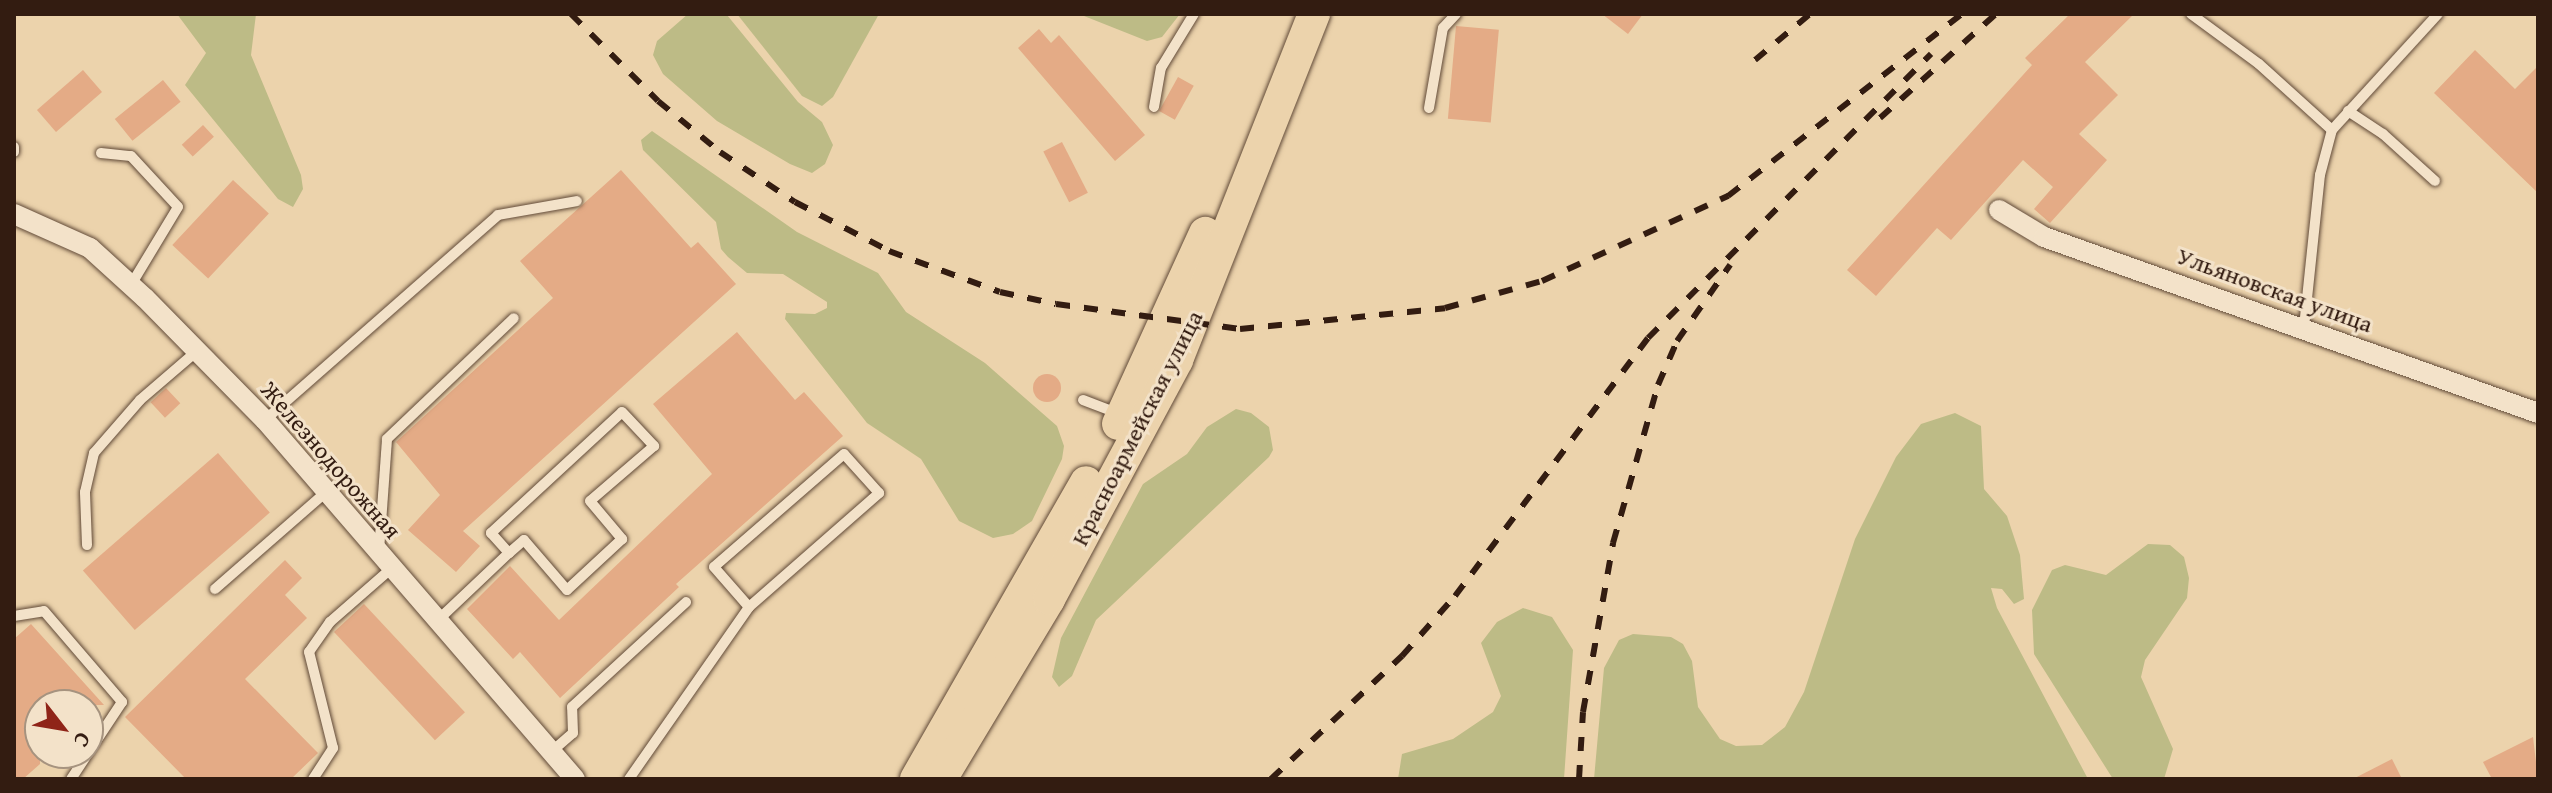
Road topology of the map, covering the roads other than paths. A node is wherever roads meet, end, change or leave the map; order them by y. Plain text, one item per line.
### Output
1 (1194, 14) edge
2 (1290, 14) edge
3 (1314, 14) edge
4 (1456, 14) edge
5 (2191, 14) edge
6 (2438, 14) edge
7 (1154, 107) dead end
8 (1429, 108) dead end
9 (2348, 111) junction
10 (2332, 130) junction
11 (101, 153) dead end
12 (2435, 181) dead end
13 (577, 201) dead end
14 (1999, 210) dead end
15 (14, 214) edge
16 (131, 285) junction
17 (514, 318) dead end
18 (2304, 327) junction
19 (197, 351) junction
20 (1083, 400) dead end
21 (2538, 413) edge
22 (1123, 415) junction
23 (265, 420) junction
24 (326, 492) junction
25 (87, 545) dead end
26 (509, 553) junction
27 (385, 561) junction
28 (215, 589) dead end
29 (686, 602) dead end
30 (749, 607) junction
31 (14, 616) edge
32 (437, 621) junction
33 (551, 752) junction
34 (71, 779) edge
35 (313, 779) edge
36 (575, 779) edge
37 (629, 779) edge
38 (916, 779) edge
39 (941, 779) edge

1 - 7 lane
2 - 22 main road, Красноармейская улица
3 - 39 main road, Красноармейская улица
4 - 8 lane
5 - 10 lane
6 - 9 lane
9 - 10 lane
9 - 12 lane
10 - 18 lane
11 - 16 lane
13 - 23 lane
14 - 18 street, Ульяновская улица
15 - 16 street, Железнодорожная
16 - 19 street, Железнодорожная
17 - 27 lane
18 - 21 street, Ульяновская улица
19 - 23 street, Железнодорожная
19 - 25 lane
20 - 22 lane
22 - 38 main road, Красноармейская улица
23 - 24 street, Железнодорожная
24 - 27 street, Железнодорожная
24 - 28 lane
26 - 26 lane
26 - 32 lane
27 - 32 street, Железнодорожная
27 - 35 lane
29 - 33 lane
30 - 30 lane
30 - 37 lane
31 - 34 lane
32 - 33 street, Железнодорожная
33 - 36 street, Железнодорожная

